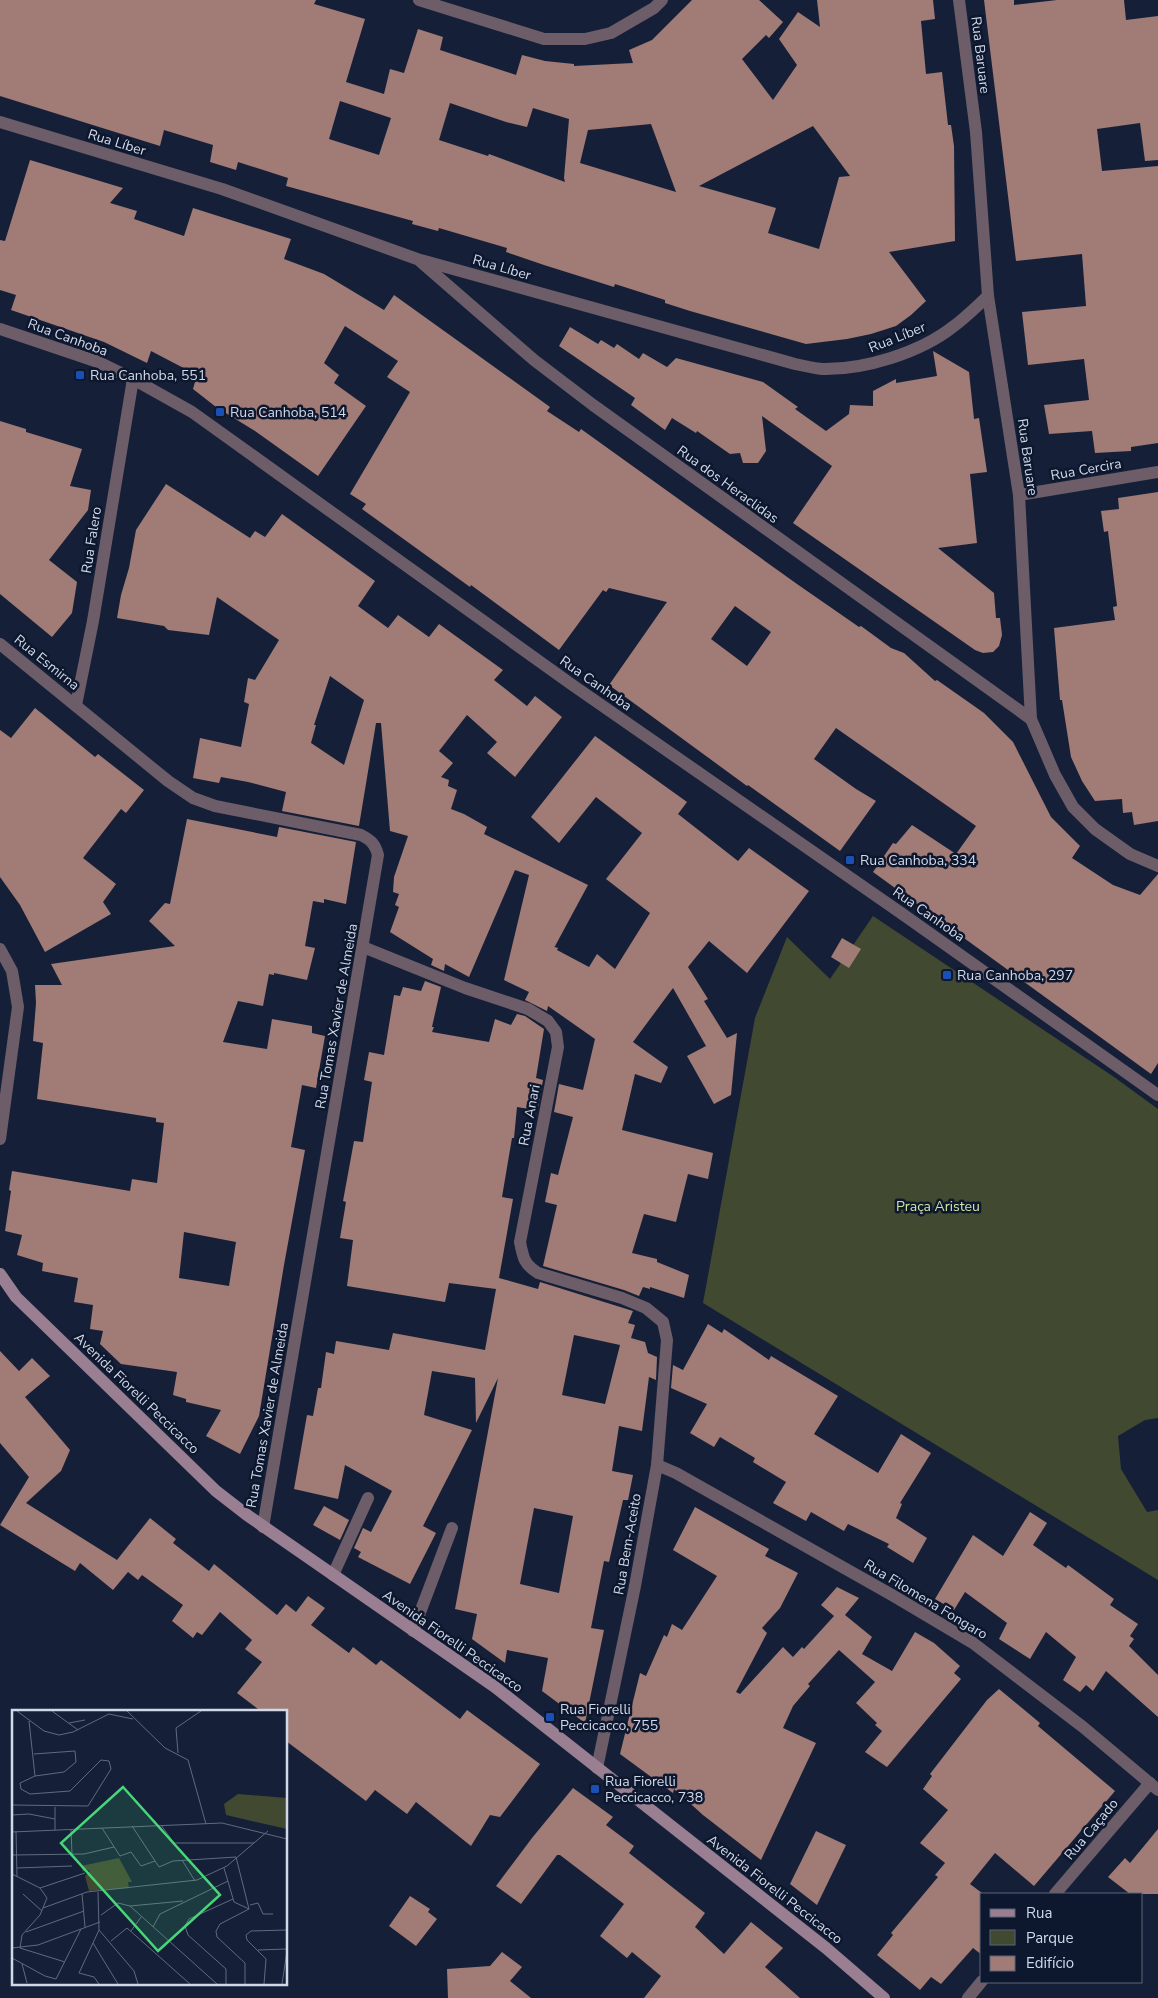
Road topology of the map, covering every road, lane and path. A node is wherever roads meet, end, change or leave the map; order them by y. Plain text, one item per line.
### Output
1 (419, 0) edge
2 (662, 0) edge
3 (959, 0) edge
4 (0, 122) edge
5 (418, 259) junction
6 (988, 296) junction
7 (0, 329) edge
8 (133, 379) junction
9 (1158, 472) edge
10 (1019, 495) junction
11 (0, 644) edge
12 (76, 705) junction
13 (1031, 719) junction
14 (1158, 866) edge
15 (363, 947) junction
16 (0, 949) edge
17 (1158, 1095) edge
18 (0, 1138) edge
19 (0, 1274) edge
20 (0, 1288) edge
21 (16, 1297) junction
22 (664, 1322) joint
23 (657, 1466) junction
24 (368, 1498) dead end
25 (263, 1526) junction
26 (452, 1528) dead end
27 (333, 1576) junction
28 (413, 1631) junction
29 (598, 1768) junction
30 (1154, 1786) edge
31 (1056, 1893) edge
32 (980, 1983) edge
33 (884, 1998) edge
34 (968, 1998) edge

1 - 2 street
3 - 6 street, Rua Baruare
4 - 5 street, Rua Líber
5 - 6 street, Rua Líber
5 - 13 street, Rua dos Heraclidas
6 - 10 street, Rua Baruare
7 - 8 street, Rua Canhoba
8 - 12 street, Rua Falero
8 - 17 street, Rua Canhoba
9 - 10 street, Rua Cercira
10 - 13 street, Rua Baruare
11 - 12 street, Rua Esmirna
12 - 15 street, Rua Tomas Xavier de Almeida
13 - 14 street, Rua Baruare
15 - 22 street, Rua Anari
15 - 25 street, Rua Tomas Xavier de Almeida
16 - 18 street
19 - 21 main road, Avenida Fiorelli Peccicacco
20 - 21 main road, Avenida Fiorelli Peccicacco
21 - 25 main road, Avenida Fiorelli Peccicacco
22 - 23 street, Rua Bem-Aceito
23 - 29 street, Rua Bem-Aceito
23 - 30 street, Rua Filomena Fongaro
24 - 27 street
25 - 27 main road, Avenida Fiorelli Peccicacco
26 - 28 street
27 - 28 main road, Avenida Fiorelli Peccicacco
28 - 29 main road, Avenida Fiorelli Peccicacco
29 - 33 main road, Avenida Fiorelli Peccicacco
30 - 31 street, Rua Caçado
32 - 34 street

